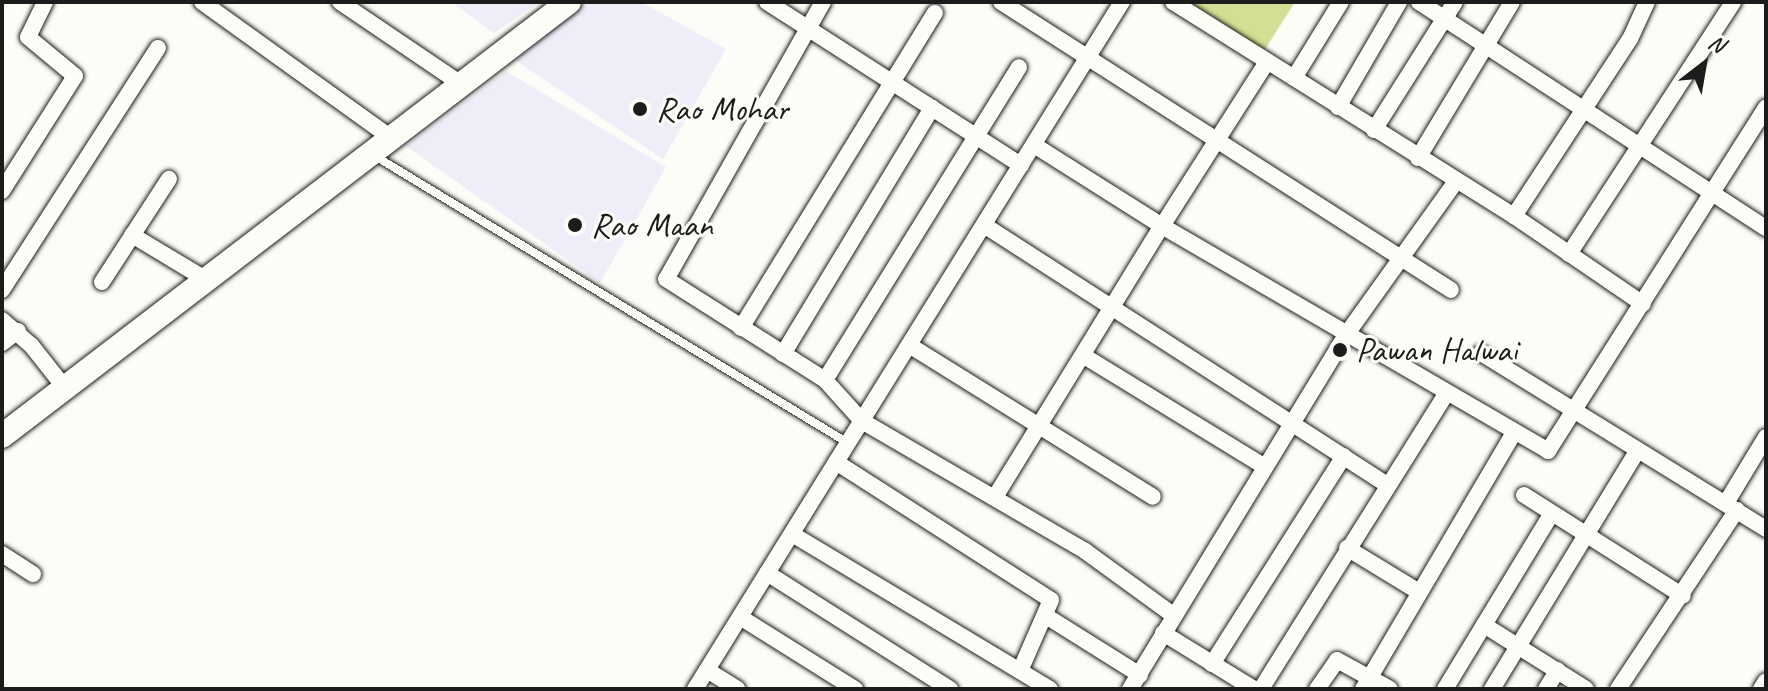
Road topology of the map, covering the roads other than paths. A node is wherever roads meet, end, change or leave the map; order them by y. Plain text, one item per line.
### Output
1 (45, 2) edge
2 (202, 2) edge
3 (340, 2) edge
4 (569, 2) edge
5 (767, 2) edge
6 (823, 2) edge
7 (1001, 2) edge
8 (1028, 2) edge
9 (1122, 2) edge
10 (1173, 2) edge
11 (1341, 2) edge
12 (1399, 2) edge
13 (1419, 2) edge
14 (1455, 2) edge
15 (1512, 2) edge
16 (1647, 2) edge
17 (1733, 2) edge
18 (935, 13) dead end
19 (1445, 18) junction
20 (1032, 21) junction
21 (807, 28) junction
22 (1485, 44) junction
23 (158, 48) dead end
24 (1089, 57) junction
25 (1267, 62) junction
26 (1019, 67) dead end
27 (1294, 78) junction
28 (892, 82) junction
29 (461, 84) junction
30 (1583, 105) junction
31 (1338, 107) junction
32 (1766, 107) edge
33 (932, 108) junction
34 (1374, 130) junction
35 (976, 136) junction
36 (391, 138) junction
37 (1219, 140) junction
38 (1034, 145) junction
39 (1640, 146) junction
40 (371, 154) junction
41 (1418, 158) junction
42 (1021, 165) junction
43 (169, 179) dead end
44 (1455, 183) junction
45 (2, 191) edge
46 (1709, 194) junction
47 (1514, 216) junction
48 (984, 225) junction
49 (1162, 226) junction
50 (1766, 228) edge
51 (132, 235) junction
52 (1569, 254) junction
53 (1402, 259) junction
54 (207, 280) junction
55 (102, 282) dead end
56 (2, 290) edge
57 (1451, 290) dead end
58 (1643, 304) junction
59 (1114, 310) junction
60 (2, 320) edge
61 (741, 328) junction
62 (18, 331) junction
63 (1346, 335) junction
64 (2, 343) edge
65 (909, 345) junction
66 (1481, 353) dead end
67 (783, 354) junction
68 (1084, 356) junction
69 (825, 380) junction
70 (65, 388) junction
71 (1447, 392) junction
72 (1576, 409) junction
73 (862, 421) junction
74 (1291, 421) junction
75 (1039, 427) junction
76 (1514, 433) junction
77 (2, 436) edge
78 (1766, 437) edge
79 (848, 443) junction
80 (1638, 450) junction
81 (1344, 456) junction
82 (836, 462) junction
83 (1265, 467) junction
84 (1388, 485) junction
85 (1524, 495) dead end
86 (995, 497) junction
87 (1153, 497) dead end
88 (1732, 507) junction
89 (1551, 515) junction
90 (1766, 529) edge
91 (792, 534) junction
92 (1585, 538) junction
93 (1347, 548) junction
94 (2, 554) edge
95 (767, 573) junction
96 (33, 574) dead end
97 (1419, 592) junction
98 (1683, 596) junction
99 (1173, 615) junction
100 (1046, 616) junction
101 (740, 617) junction
102 (1484, 625) junction
103 (1163, 633) junction
104 (1520, 646) junction
105 (1212, 664) junction
106 (707, 670) junction
107 (1558, 670) junction
108 (1020, 671) junction
109 (1766, 681) edge
110 (1135, 682) edge
111 (1367, 683) edge
112 (695, 689) edge
113 (737, 689) edge
114 (855, 689) edge
115 (950, 689) edge
116 (1050, 689) edge
117 (1254, 689) edge
118 (1261, 689) edge
119 (1317, 689) edge
120 (1390, 689) edge
121 (1445, 689) edge
122 (1492, 689) edge
123 (1546, 689) edge
124 (1586, 689) edge
125 (1618, 689) edge
126 (1761, 689) edge

1 - 45 street
2 - 36 street
3 - 29 street
4 - 29 street
5 - 21 street
6 - 21 street
7 - 20 street
8 - 20 street
9 - 24 street
10 - 25 street
11 - 27 street
12 - 31 street
13 - 19 street
14 - 19 street
15 - 22 street
16 - 30 street
17 - 39 street
18 - 28 street
19 - 22 street
19 - 34 street
20 - 24 street
21 - 28 street
21 - 61 street
22 - 30 street
22 - 41 street
23 - 56 street
24 - 37 street
24 - 38 street
25 - 27 street
25 - 37 street
26 - 35 street
27 - 31 street
28 - 33 street
28 - 61 street
29 - 36 street
30 - 39 street
30 - 47 street
31 - 34 street
32 - 46 street
33 - 35 street
33 - 67 street
34 - 41 street
35 - 42 street
35 - 69 street
36 - 40 street
37 - 49 street
37 - 53 street
38 - 42 street
38 - 49 street
39 - 46 street
39 - 52 street
40 - 54 street
40 - 79 lane
41 - 44 street
42 - 48 street
43 - 51 street
44 - 47 street
44 - 53 street
46 - 50 street
46 - 58 street
47 - 52 street
48 - 59 street
48 - 65 street
49 - 59 street
49 - 63 street
51 - 54 street
51 - 55 street
52 - 58 street
53 - 57 street
53 - 63 street
54 - 70 street
58 - 72 street
59 - 68 street
59 - 74 street
60 - 62 street
61 - 67 street
62 - 64 street
62 - 70 street
63 - 71 street
63 - 74 street
65 - 73 street
65 - 75 street
66 - 72 street
67 - 69 street
68 - 75 street
68 - 83 street
69 - 73 street
70 - 77 street
71 - 76 street
71 - 84 street
72 - 76 street
72 - 80 street
73 - 79 street
73 - 86 street
74 - 81 street
74 - 83 street
75 - 86 street
75 - 87 street
76 - 97 street
78 - 88 street
79 - 82 street
80 - 88 street
80 - 92 street
81 - 84 street
81 - 105 street
82 - 91 street
82 - 100 street
83 - 99 street
84 - 93 street
85 - 89 street
86 - 99 street
88 - 90 street
88 - 98 street
89 - 92 street
89 - 102 street
91 - 95 street
91 - 108 street
92 - 98 street
92 - 104 street
93 - 97 street
93 - 118 street
94 - 96 street
95 - 101 street
95 - 115 street
97 - 111 street
98 - 125 street
99 - 103 street
100 - 108 street
100 - 110 street
101 - 106 street
101 - 114 street
102 - 104 street
102 - 121 street
103 - 105 street
103 - 110 street
104 - 107 street
104 - 122 street
105 - 117 street
106 - 112 street
106 - 113 street
107 - 123 street
107 - 124 street
108 - 116 street
109 - 126 street
111 - 119 street
111 - 120 street

